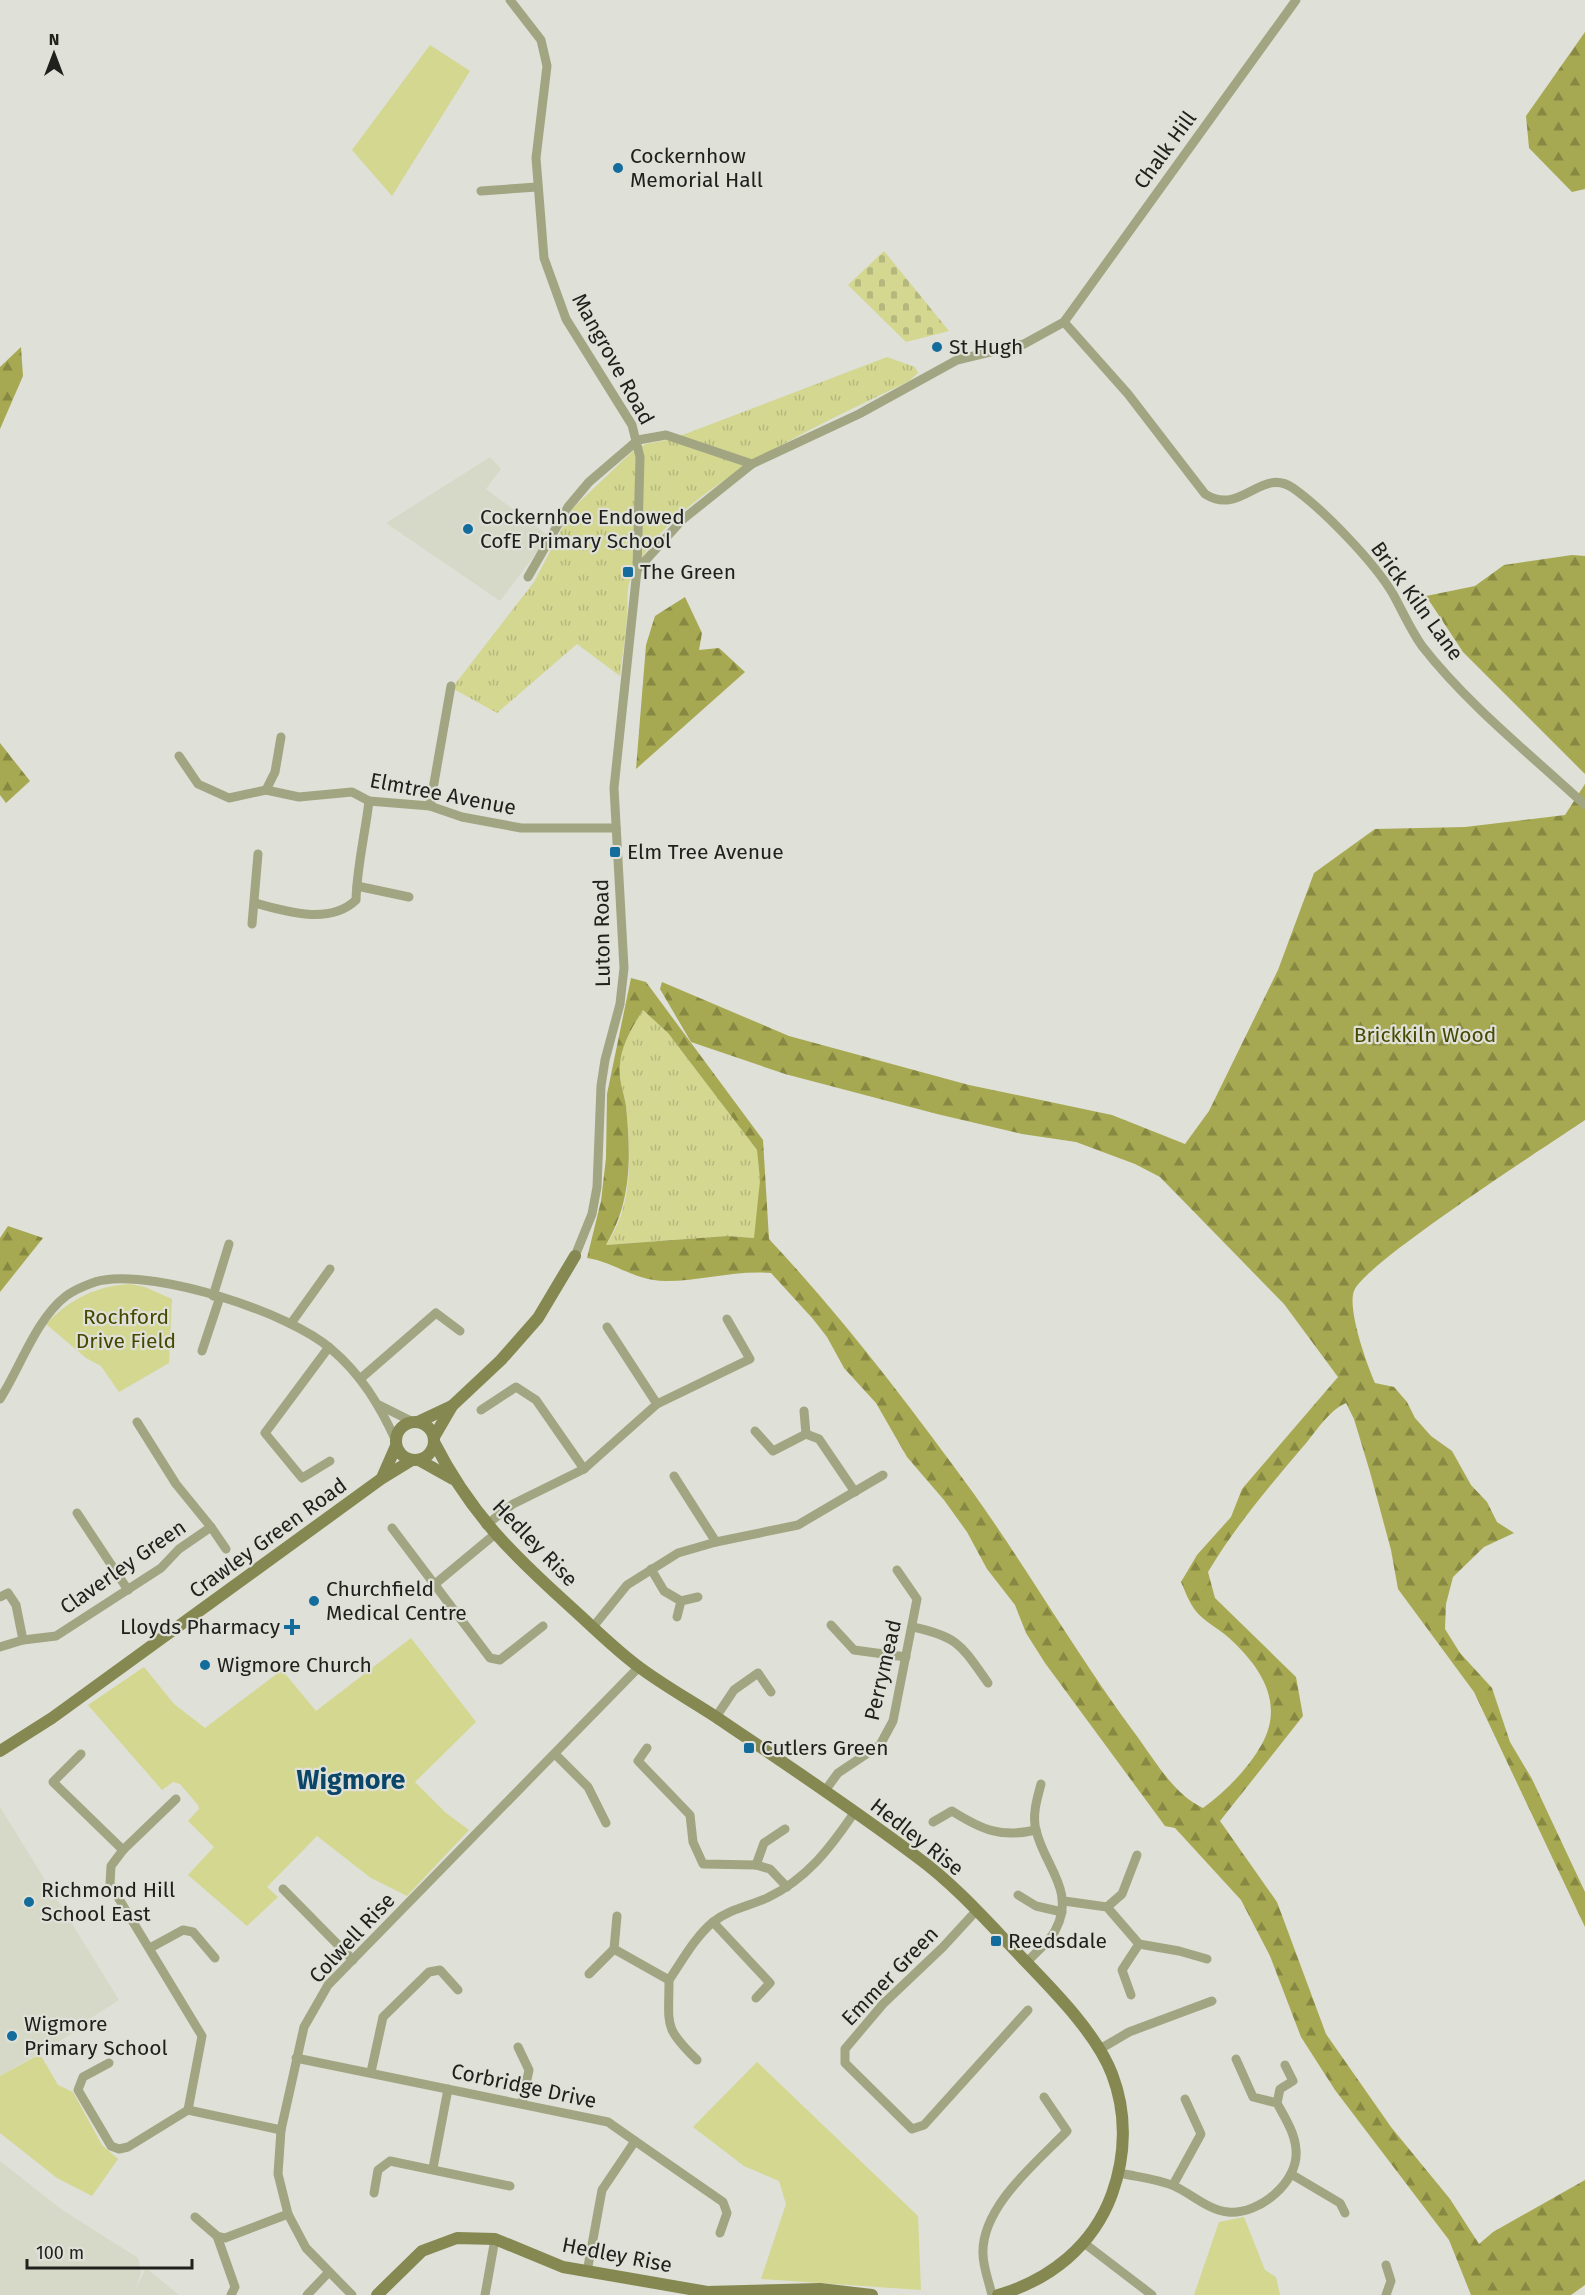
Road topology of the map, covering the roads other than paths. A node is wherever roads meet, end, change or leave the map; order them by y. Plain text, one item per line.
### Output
1 (510, 0) edge
2 (1296, 0) edge
3 (537, 187) junction
4 (481, 191) dead end
5 (1064, 322) junction
6 (638, 440) junction
7 (752, 464) junction
8 (637, 570) junction
9 (528, 577) dead end
10 (451, 686) dead end
11 (281, 737) dead end
12 (179, 756) dead end
13 (266, 790) junction
14 (369, 801) junction
15 (1585, 805) edge
16 (430, 806) junction
17 (616, 828) junction
18 (258, 854) dead end
19 (357, 886) junction
20 (409, 897) dead end
21 (255, 903) junction
22 (252, 924) dead end
23 (228, 1244) dead end
24 (575, 1256) joint
25 (330, 1269) dead end
26 (216, 1296) junction
27 (727, 1319) dead end
28 (292, 1322) junction
29 (607, 1327) dead end
30 (460, 1331) dead end
31 (329, 1347) junction
32 (202, 1351) dead end
33 (360, 1379) junction
34 (0, 1399) edge
35 (657, 1404) junction
36 (379, 1405) junction
37 (452, 1406) junction
38 (481, 1410) dead end
39 (804, 1411) dead end
40 (137, 1422) dead end
41 (415, 1422) junction
42 (756, 1431) dead end
43 (806, 1434) junction
44 (434, 1440) junction
45 (396, 1444) junction
46 (416, 1460) junction
47 (330, 1461) dead end
48 (584, 1469) junction
49 (883, 1475) dead end
50 (674, 1476) dead end
51 (381, 1479) junction
52 (454, 1480) junction
53 (855, 1492) junction
54 (77, 1513) dead end
55 (486, 1525) junction
56 (211, 1527) junction
57 (392, 1528) dead end
58 (495, 1535) junction
59 (716, 1542) junction
60 (226, 1549) dead end
61 (651, 1569) junction
62 (897, 1570) dead end
63 (435, 1584) junction
64 (128, 1590) junction
65 (0, 1597) edge
66 (698, 1597) dead end
67 (681, 1601) junction
68 (677, 1617) dead end
69 (831, 1625) dead end
70 (543, 1626) dead end
71 (593, 1627) junction
72 (913, 1627) junction
73 (23, 1640) junction
74 (0, 1647) edge
75 (906, 1657) junction
76 (639, 1667) junction
77 (988, 1683) dead end
78 (771, 1692) dead end
79 (716, 1717) junction
80 (647, 1748) dead end
81 (0, 1750) edge
82 (81, 1754) dead end
83 (555, 1754) junction
84 (1041, 1784) dead end
85 (824, 1792) junction
86 (176, 1799) dead end
87 (854, 1813) junction
88 (933, 1822) dead end
89 (606, 1823) dead end
90 (785, 1829) dead end
91 (1036, 1830) junction
92 (123, 1850) junction
93 (1137, 1855) dead end
94 (756, 1865) junction
95 (787, 1887) junction
96 (283, 1889) dead end
97 (1018, 1894) dead end
98 (1064, 1901) junction
99 (1107, 1907) junction
100 (977, 1910) junction
101 (1062, 1912) junction
102 (617, 1916) dead end
103 (713, 1922) junction
104 (1138, 1944) junction
105 (150, 1948) junction
106 (614, 1949) junction
107 (215, 1958) dead end
108 (1207, 1959) dead end
109 (353, 1960) junction
110 (1027, 1962) junction
111 (589, 1974) dead end
112 (669, 1980) junction
113 (458, 1990) dead end
114 (1131, 1995) dead end
115 (756, 1998) dead end
116 (1212, 2001) dead end
117 (1028, 2010) dead end
118 (518, 2047) dead end
119 (1100, 2049) junction
120 (296, 2058) junction
121 (1236, 2059) dead end
122 (697, 2060) dead end
123 (109, 2063) dead end
124 (1285, 2064) dead end
125 (371, 2072) junction
126 (448, 2089) junction
127 (1044, 2097) dead end
128 (1185, 2099) dead end
129 (522, 2103) junction
130 (1277, 2103) junction
131 (188, 2110) junction
132 (281, 2130) junction
133 (635, 2141) junction
134 (433, 2168) junction
135 (1120, 2174) junction
136 (1291, 2174) junction
137 (1173, 2185) junction
138 (510, 2186) dead end
139 (374, 2193) dead end
140 (1345, 2213) dead end
141 (288, 2214) junction
142 (195, 2217) dead end
143 (720, 2233) dead end
144 (217, 2236) junction
145 (495, 2240) junction
146 (1084, 2243) junction
147 (1386, 2265) dead end
148 (329, 2272) junction
149 (587, 2272) junction
150 (231, 2295) edge
151 (307, 2295) edge
152 (352, 2295) edge
153 (377, 2295) edge
154 (484, 2295) edge
155 (872, 2295) edge
156 (992, 2295) edge
157 (998, 2295) edge
158 (1152, 2295) edge
159 (1386, 2295) edge

1 - 3 street, Mangrove Road
2 - 5 street, Chalk Hill
3 - 4 street
3 - 6 street, Mangrove Road
5 - 7 street
5 - 15 street, Brick Kiln Lane
6 - 7 street
6 - 8 street, Mangrove Road
6 - 9 street
7 - 8 street
8 - 17 street, Luton Road
10 - 16 street
11 - 13 street
12 - 13 street
13 - 14 street, Elmtree Avenue
14 - 16 street, Elmtree Avenue
14 - 19 street
16 - 17 street, Elmtree Avenue
17 - 24 street, Luton Road
18 - 21 street
19 - 20 street
19 - 21 street
21 - 22 street
23 - 26 street
24 - 37 street
25 - 28 street
26 - 28 street
26 - 32 street
26 - 34 street
27 - 35 street
28 - 31 street
29 - 35 street
30 - 33 street
31 - 33 street
31 - 47 street
33 - 36 street
35 - 48 street
36 - 41 street
36 - 45 street
37 - 41 street
37 - 44 street
38 - 48 street
39 - 43 street
40 - 56 street, Claverley Green
41 - 44 street
41 - 45 street
42 - 43 street
43 - 53 street
44 - 46 street
44 - 52 street, Hedley Rise
45 - 46 street
45 - 51 street, Crawley Green Road
46 - 51 street, Crawley Green Road
46 - 52 street, Hedley Rise
48 - 55 street
49 - 53 street
50 - 59 street
51 - 81 street, Crawley Green Road
52 - 55 street, Hedley Rise
53 - 59 street
54 - 64 street
55 - 58 street, Hedley Rise
56 - 60 street
56 - 64 street, Claverley Green
57 - 63 street
58 - 63 street
58 - 71 street, Hedley Rise
59 - 61 street
61 - 67 street
61 - 71 street
62 - 72 street, Perrymead
63 - 70 street
64 - 73 street, Claverley Green
65 - 73 street
66 - 67 street
67 - 68 street
69 - 75 street
71 - 76 street, Hedley Rise
72 - 75 street, Perrymead
72 - 77 street
73 - 74 street, Claverley Green
75 - 85 street, Perrymead
76 - 79 street, Hedley Rise
76 - 83 street, Colwell Rise
78 - 79 street
79 - 85 street, Hedley Rise
80 - 94 street
82 - 92 street
83 - 89 street
83 - 109 street, Colwell Rise
84 - 91 street
85 - 87 street, Hedley Rise
86 - 92 street
87 - 95 street
87 - 100 street, Hedley Rise
88 - 91 street
90 - 94 street
91 - 98 street
92 - 105 street
93 - 99 street
94 - 95 street
95 - 103 street
96 - 109 street
97 - 101 street
98 - 99 street
98 - 101 street
99 - 104 street
100 - 110 street, Hedley Rise
100 - 117 street, Emmer Green
101 - 110 street
102 - 106 street
103 - 112 street
103 - 115 street
104 - 108 street
104 - 114 street
105 - 107 street
105 - 131 street
106 - 111 street
106 - 112 street
109 - 120 street, Colwell Rise
110 - 119 street, Hedley Rise
112 - 122 street
113 - 125 street
116 - 119 street
118 - 129 street
119 - 135 street, Hedley Rise
120 - 125 street, Corbridge Drive
120 - 132 street, Colwell Rise
121 - 130 street
123 - 131 street
124 - 130 street
125 - 126 street, Corbridge Drive
126 - 129 street, Corbridge Drive
126 - 134 street
127 - 156 street
128 - 137 street
129 - 133 street, Corbridge Drive
130 - 136 street
131 - 132 street
132 - 141 street, Colwell Rise
133 - 143 street, Corbridge Drive
133 - 149 street
134 - 138 street
134 - 139 street
135 - 137 street
135 - 146 street, Hedley Rise
136 - 137 street
136 - 140 street
141 - 144 street
141 - 148 street, Colwell Rise
142 - 144 street
144 - 150 street
145 - 149 street, Hedley Rise
145 - 153 street, Hedley Rise
145 - 154 street
146 - 157 street, Hedley Rise
146 - 158 street
147 - 159 street
148 - 151 street
148 - 152 street, Colwell Rise
149 - 155 street, Hedley Rise

